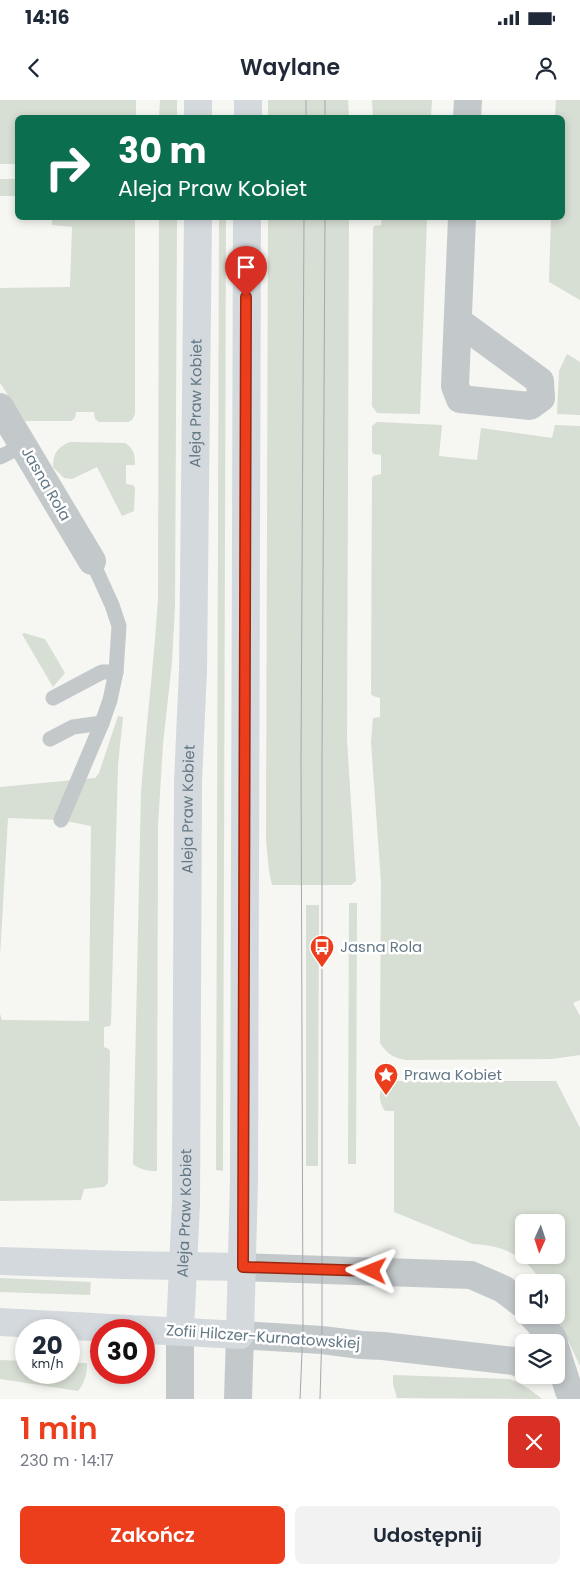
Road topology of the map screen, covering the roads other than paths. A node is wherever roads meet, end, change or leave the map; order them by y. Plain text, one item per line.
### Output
1 (198, 100) edge
2 (248, 100) edge
3 (468, 100) edge
4 (198, 115) edge
5 (248, 115) edge
6 (467, 115) edge
7 (198, 220) edge
8 (247, 220) edge
9 (462, 220) edge
10 (458, 321) dead end
11 (0, 406) edge
12 (24, 445) junction
13 (0, 457) edge
14 (92, 561) joint
15 (116, 672) junction
16 (53, 698) dead end
17 (102, 722) junction
18 (50, 740) dead end
19 (61, 820) dead end
20 (0, 1261) edge
21 (183, 1266) junction
22 (243, 1267) junction
23 (515, 1298) edge
24 (0, 1322) edge
25 (540, 1324) edge
26 (180, 1330) junction
27 (549, 1334) edge
28 (240, 1335) junction
29 (515, 1361) edge
30 (565, 1377) edge
31 (557, 1384) edge
32 (571, 1395) edge
33 (180, 1399) edge
34 (238, 1399) edge

1 - 4 street
2 - 5 street
3 - 6 street
7 - 21 street, Aleja Praw Kobiet
8 - 22 street
9 - 10 street
11 - 12 street, Jasna Rola
12 - 13 lane
12 - 14 street, Jasna Rola
14 - 15 lane
15 - 16 lane
15 - 17 lane
17 - 18 lane
17 - 19 lane
20 - 21 street
21 - 22 street
21 - 26 street, Aleja Praw Kobiet
22 - 23 street
22 - 28 street
24 - 26 street, Zofii Hilczer-Kurnatowskiej
25 - 27 street
26 - 28 street, Zofii Hilczer-Kurnatowskiej
26 - 33 street, Aleja Praw Kobiet
28 - 29 street, Zofii Hilczer-Kurnatowskiej
28 - 34 street
30 - 32 street
31 - 32 street

